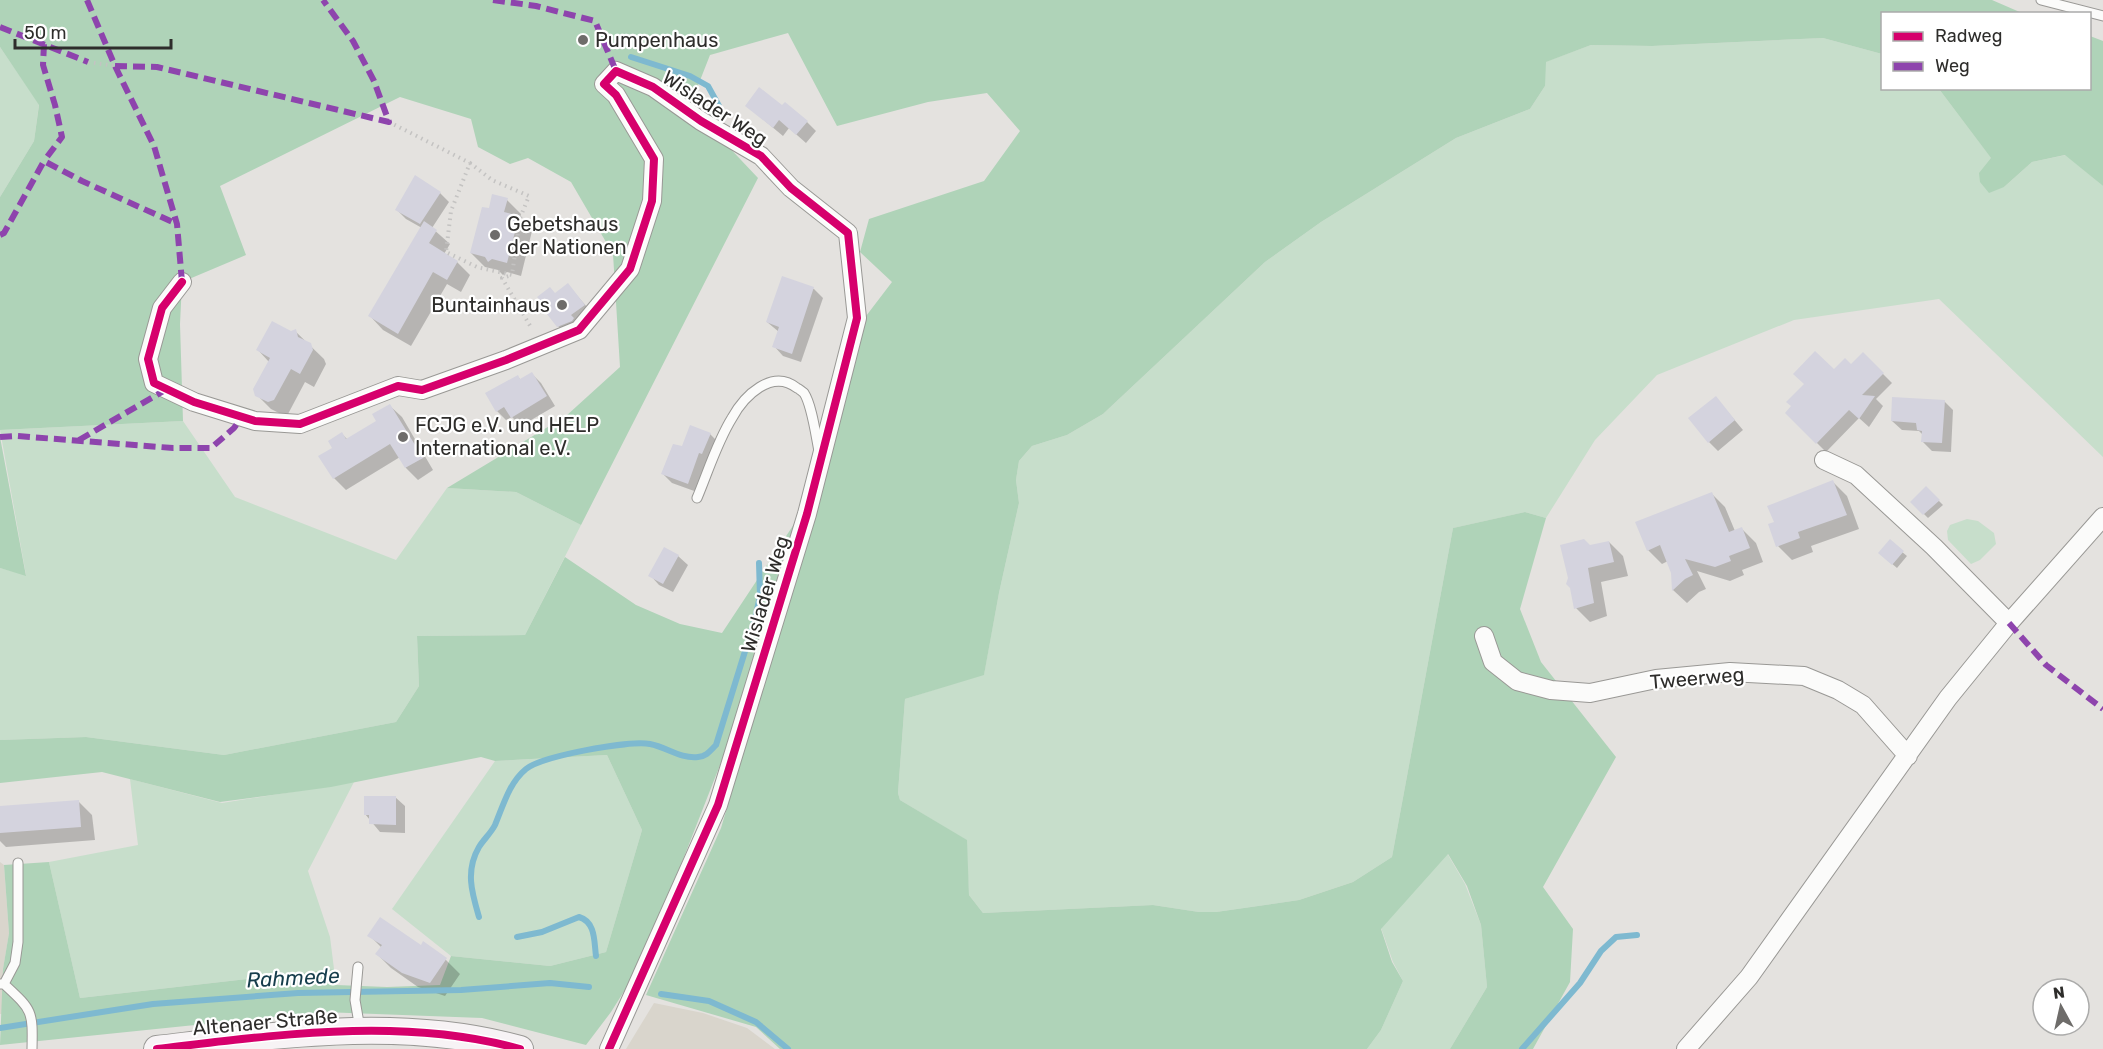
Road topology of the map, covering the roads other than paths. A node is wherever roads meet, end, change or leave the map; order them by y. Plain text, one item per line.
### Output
1 (2042, 0) edge
2 (2088, 12) edge
3 (182, 282) dead end
4 (820, 460) junction
5 (1824, 460) dead end
6 (697, 498) dead end
7 (2103, 517) edge
8 (2009, 623) junction
9 (1484, 636) dead end
10 (1908, 756) junction
11 (18, 863) dead end
12 (358, 967) dead end
13 (2, 984) edge
14 (360, 1031) junction
15 (32, 1049) edge
16 (157, 1049) edge
17 (520, 1049) edge
18 (609, 1049) edge
19 (1686, 1049) edge

1 - 2 lane
3 - 4 street, Wislader Weg
4 - 6 lane
4 - 18 street, Wislader Weg
5 - 8 street
7 - 8 street
8 - 10 street
9 - 10 street, Tweerweg
10 - 19 street
11 - 13 lane
12 - 14 lane
13 - 15 lane
14 - 16 main road, Altenaer Straße
14 - 17 main road, Altenaer Straße

